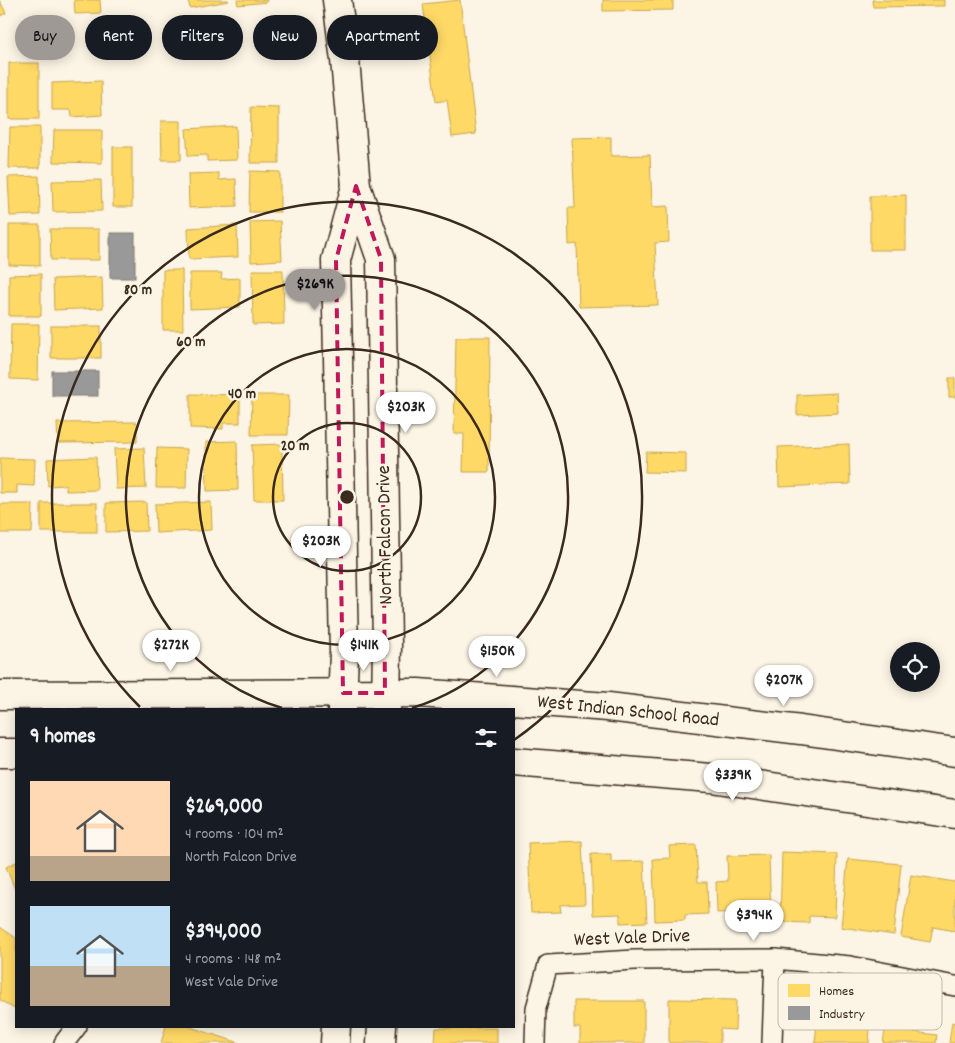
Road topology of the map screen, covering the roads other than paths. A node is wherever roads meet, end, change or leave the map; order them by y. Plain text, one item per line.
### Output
1 (337, 0) edge
2 (356, 186) junction
3 (0, 695) edge
4 (343, 701) edge
5 (385, 701) edge
6 (955, 752) edge
7 (0, 753) edge
8 (15, 753) edge
9 (515, 762) edge
10 (955, 814) edge
11 (775, 959) junction
12 (887, 973) edge
13 (942, 984) edge
14 (955, 986) edge
15 (75, 1028) edge
16 (336, 1028) edge
17 (382, 1028) edge
18 (64, 1043) edge
19 (335, 1043) edge
20 (381, 1043) edge
21 (535, 1043) edge
22 (772, 1043) edge

1 - 2 main road, North Falcon Drive
2 - 4 main road, North Falcon Drive
2 - 5 main road, North Falcon Drive
3 - 4 main road, West Indian School Road
4 - 5 main road, West Indian School Road
5 - 6 main road, West Indian School Road
7 - 8 main road
9 - 10 main road
11 - 12 street, West Vale Drive
11 - 21 street, West Vale Drive
11 - 22 street
13 - 14 street, West Vale Drive
15 - 18 street
16 - 19 main road
17 - 20 main road

